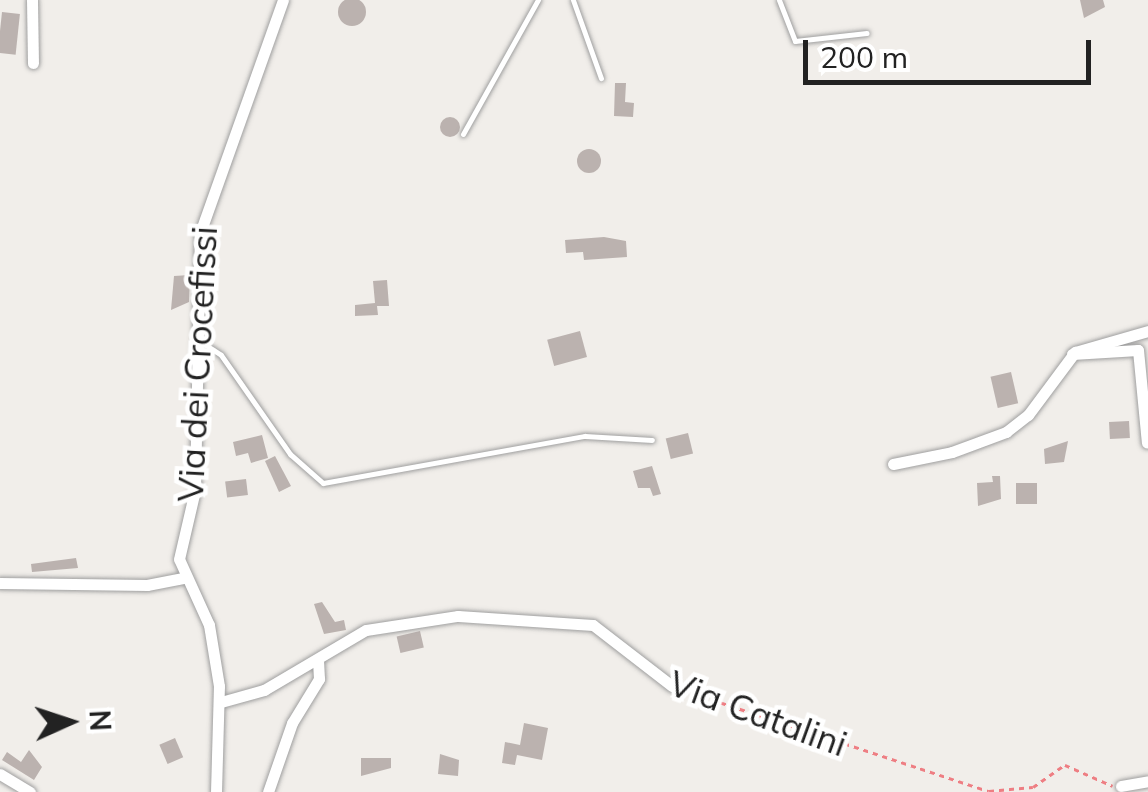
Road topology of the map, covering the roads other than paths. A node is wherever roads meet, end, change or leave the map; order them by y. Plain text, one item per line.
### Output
1 (32, 0) edge
2 (283, 0) edge
3 (538, 0) edge
4 (573, 0) edge
5 (778, 0) edge
6 (867, 33) dead end
7 (33, 64) dead end
8 (601, 78) dead end
9 (462, 134) dead end
10 (1148, 332) edge
11 (195, 338) junction
12 (1072, 354) junction
13 (652, 440) dead end
14 (1147, 443) edge
15 (892, 464) dead end
16 (184, 578) junction
17 (0, 583) edge
18 (318, 662) junction
19 (672, 686) road end
20 (221, 702) junction
21 (0, 774) edge
22 (1148, 781) edge
23 (1121, 786) road end
24 (30, 792) edge
25 (216, 792) edge
26 (268, 792) edge

1 - 7 street
2 - 11 street, Via dei Crocefissi
3 - 9 lane
4 - 8 lane
5 - 6 lane
10 - 12 street
11 - 13 lane
11 - 16 street, Via dei Crocefissi
12 - 14 street
12 - 15 street
16 - 17 street
16 - 20 street, Via dei Crocefissi
18 - 19 street, Via Catalini
18 - 20 street, Via Catalini
18 - 26 street
20 - 25 street, Via dei Crocefissi
21 - 24 street
22 - 23 street

